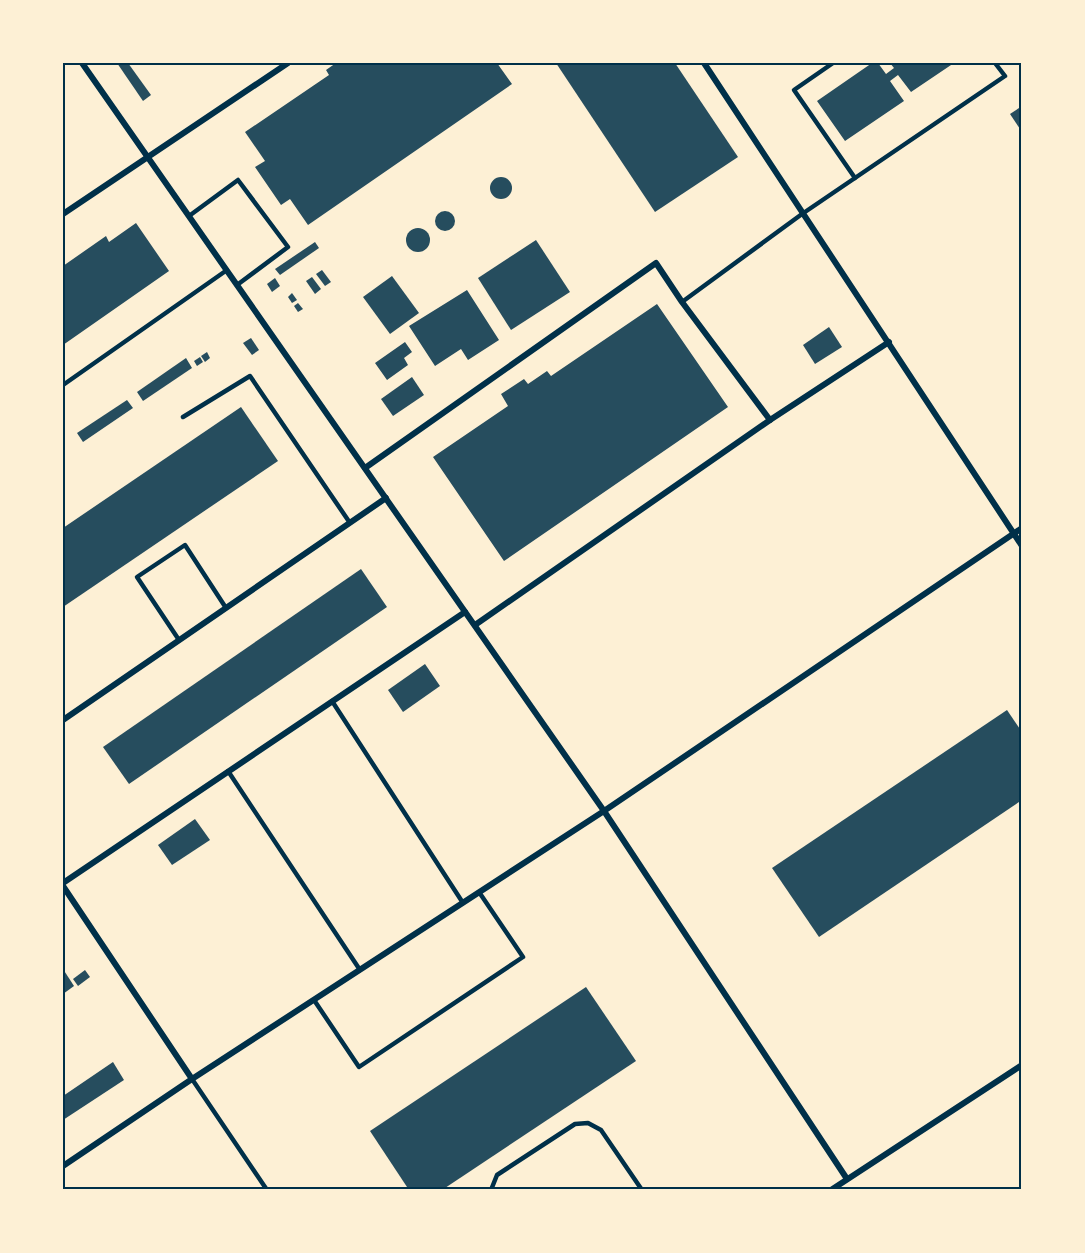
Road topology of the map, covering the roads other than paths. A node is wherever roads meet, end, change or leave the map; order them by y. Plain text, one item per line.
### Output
1 (82, 63) edge
2 (288, 63) edge
3 (704, 63) edge
4 (832, 63) edge
5 (995, 63) edge
6 (149, 158) junction
7 (855, 178) junction
8 (63, 214) edge
9 (802, 214) junction
10 (189, 216) junction
11 (227, 270) junction
12 (237, 285) junction
13 (682, 302) junction
14 (889, 342) junction
15 (63, 385) edge
16 (183, 417) dead end
17 (770, 420) junction
18 (365, 468) junction
19 (386, 498) junction
20 (350, 523) junction
21 (1022, 528) edge
22 (1013, 534) junction
23 (1022, 546) edge
24 (226, 608) junction
25 (465, 612) junction
26 (475, 625) junction
27 (179, 640) junction
28 (332, 701) junction
29 (63, 720) edge
30 (228, 771) junction
31 (604, 811) junction
32 (63, 884) edge
33 (479, 892) junction
34 (463, 903) junction
35 (360, 970) junction
36 (314, 1000) junction
37 (1022, 1065) edge
38 (192, 1079) junction
39 (63, 1166) edge
40 (847, 1179) junction
41 (267, 1190) edge
42 (491, 1190) edge
43 (642, 1190) edge
44 (831, 1190) edge

1 - 6 street
2 - 6 street
3 - 9 street
4 - 7 lane
5 - 7 lane
6 - 8 street
6 - 10 street
7 - 9 lane
9 - 13 lane
9 - 14 street
10 - 11 street
10 - 12 lane
11 - 12 street
11 - 15 lane
12 - 18 street
13 - 17 street
13 - 18 street
14 - 17 street
14 - 22 street
16 - 20 lane
17 - 26 street
18 - 19 street
19 - 20 street
19 - 25 street
20 - 24 street
21 - 22 street
22 - 23 street
22 - 31 street
24 - 27 street
24 - 27 lane
25 - 26 street
25 - 28 street
26 - 31 street
27 - 29 street
28 - 30 street
28 - 34 lane
30 - 32 street
30 - 35 lane
31 - 33 street
31 - 40 street
32 - 38 street
33 - 34 street
33 - 36 lane
34 - 35 street
35 - 36 street
36 - 38 street
37 - 40 street
38 - 39 street
38 - 41 lane
40 - 44 street
42 - 43 lane

